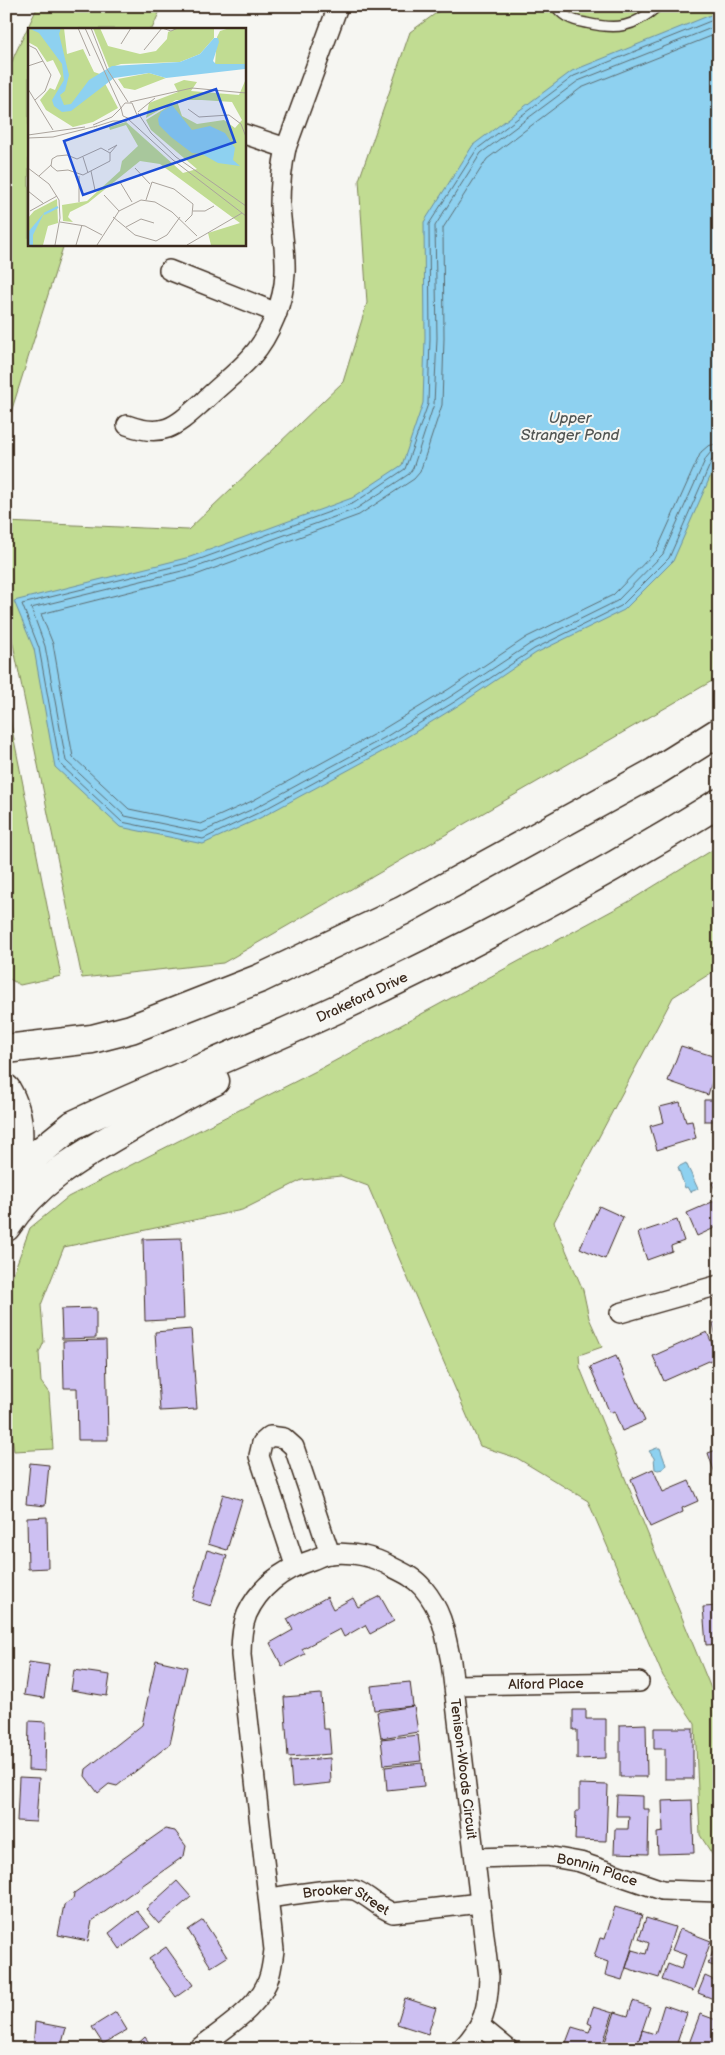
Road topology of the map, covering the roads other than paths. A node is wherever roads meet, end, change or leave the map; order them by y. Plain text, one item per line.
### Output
1 (556, 6) edge
2 (658, 6) edge
3 (330, 10) edge
4 (245, 134) edge
5 (286, 148) junction
6 (169, 270) dead end
7 (277, 313) junction
8 (127, 425) dead end
9 (719, 732) edge
10 (719, 803) edge
11 (339, 1008) junction
12 (6, 1049) edge
13 (6, 1089) edge
14 (6, 1178) edge
15 (6, 1185) edge
16 (6, 1227) edge
17 (719, 1285) edge
18 (620, 1313) dead end
19 (330, 1554) junction
20 (295, 1566) junction
21 (639, 1682) dead end
22 (454, 1685) junction
23 (474, 1858) junction
24 (719, 1892) edge
25 (269, 1898) junction
26 (480, 1903) junction
27 (480, 2026) junction
28 (198, 2049) edge
29 (461, 2049) edge
30 (508, 2049) edge

1 - 2 lane
3 - 5 street
4 - 5 street
5 - 7 street
6 - 7 street
7 - 8 street
9 - 12 highway
10 - 11 highway, Drakeford Drive
11 - 15 highway, Drakeford Drive
11 - 16 highway
13 - 14 highway
17 - 18 street
19 - 20 street, Tenison-Woods Circuit
19 - 20 street
19 - 22 street, Tenison-Woods Circuit
20 - 25 street, Tenison-Woods Circuit
21 - 22 street, Alford Place
22 - 23 street, Tenison-Woods Circuit
23 - 24 street, Bonnin Place
23 - 26 street, Tenison-Woods Circuit
25 - 26 street, Brooker Street
25 - 28 street, Tenison-Woods Circuit
26 - 27 street, Tenison-Woods Circuit
27 - 29 street, Tenison-Woods Circuit
27 - 30 street

